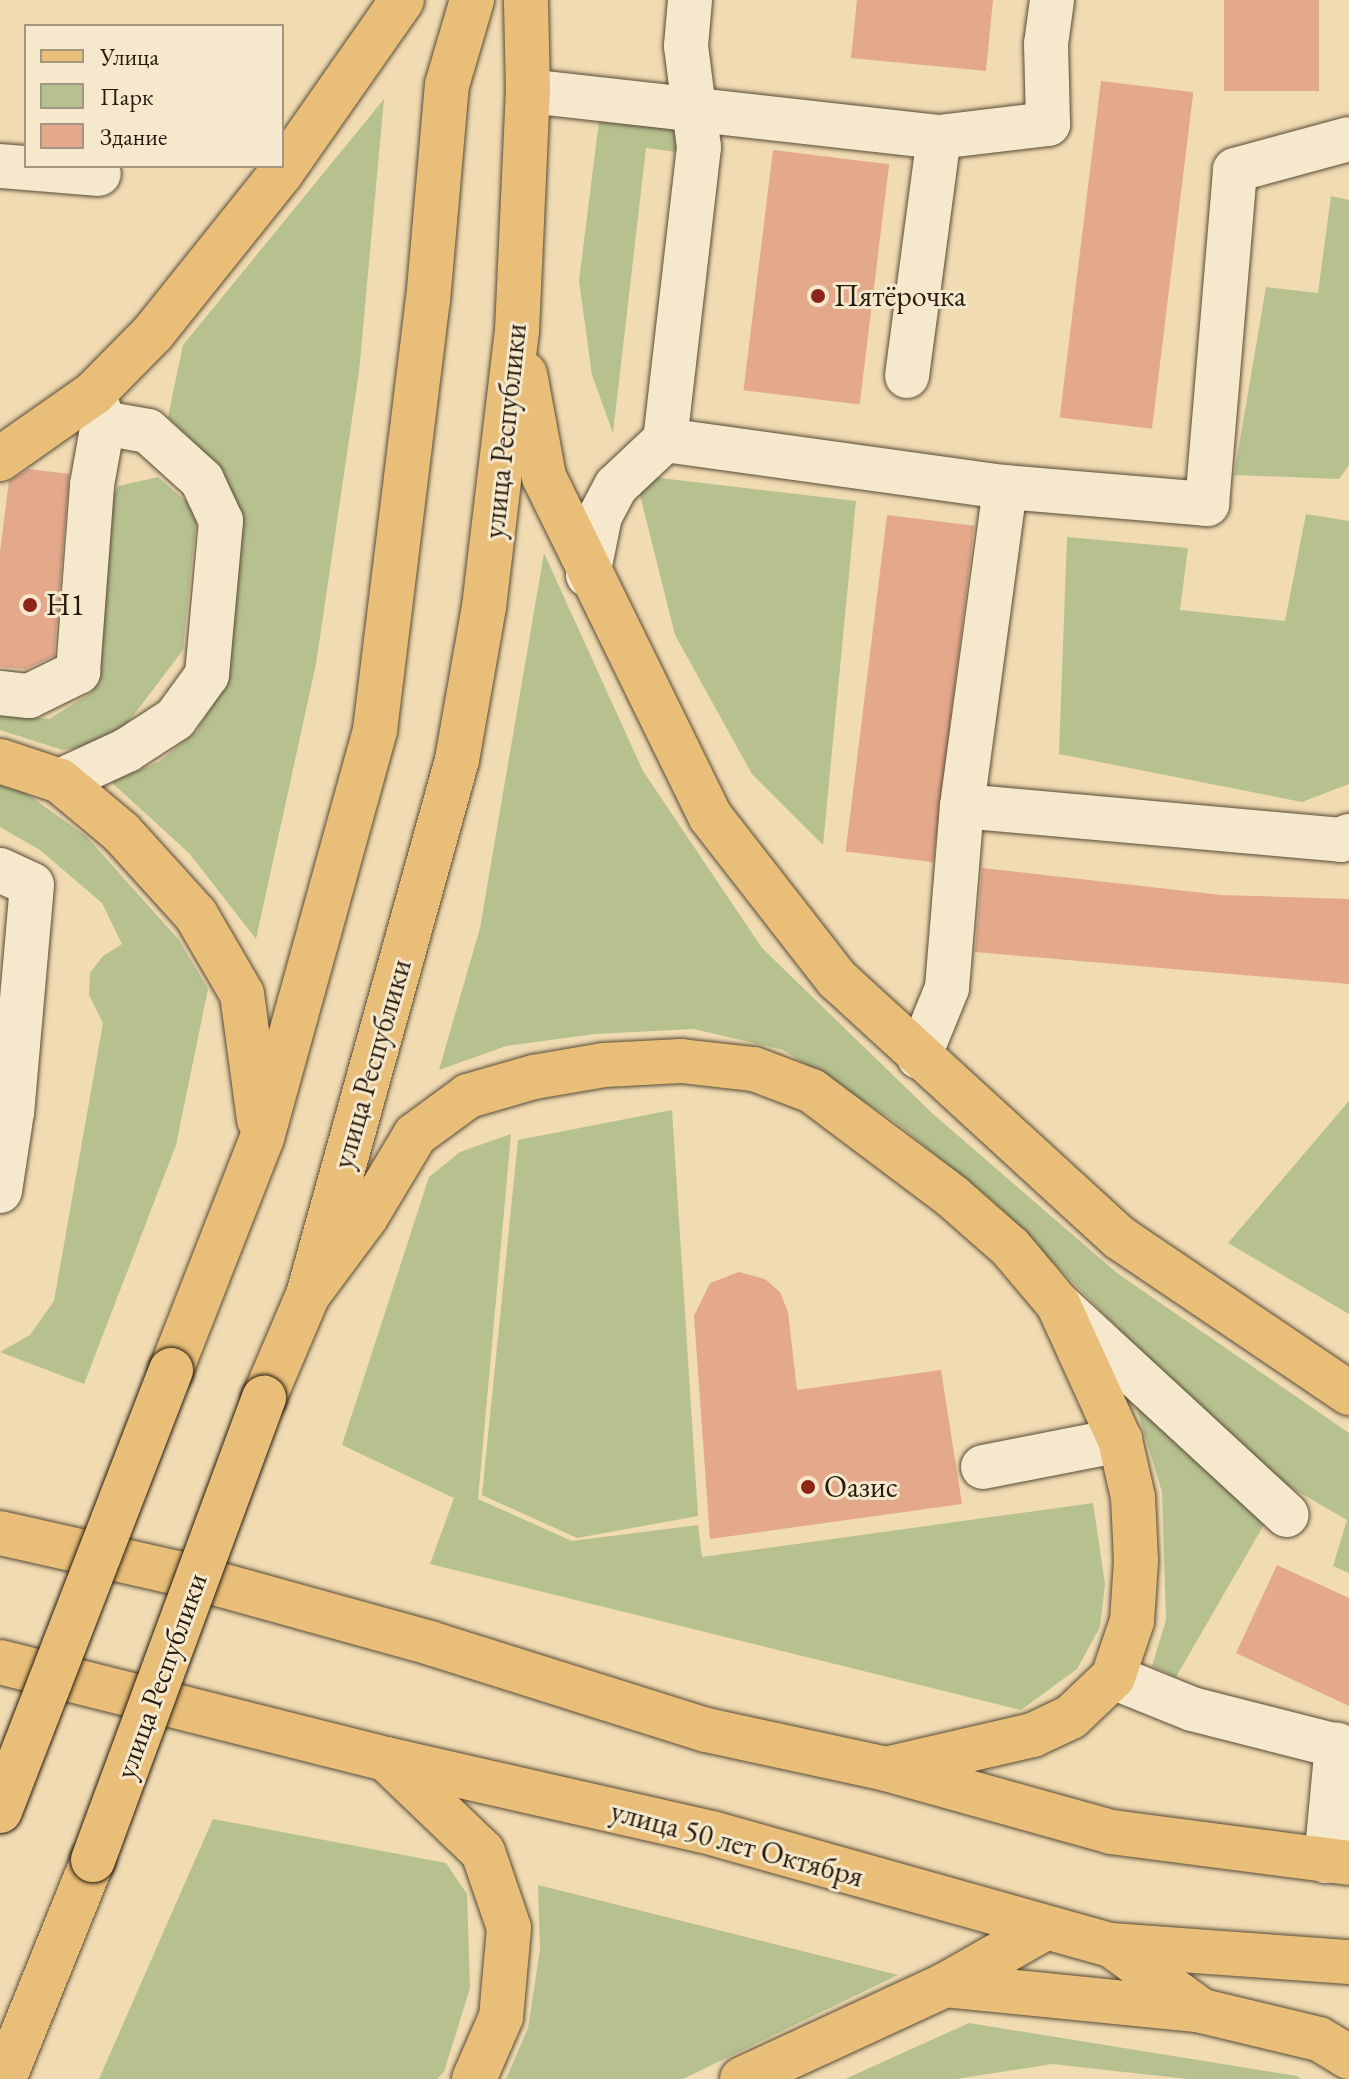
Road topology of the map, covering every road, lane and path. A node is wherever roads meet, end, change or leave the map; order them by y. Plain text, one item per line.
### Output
1 (402, 0) edge
2 (472, 0) edge
3 (526, 0) edge
4 (690, 0) edge
5 (1052, 0) edge
6 (528, 91) junction
7 (693, 106) junction
8 (939, 137) junction
9 (1349, 139) edge
10 (284, 163) edge
11 (0, 166) edge
12 (24, 168) edge
13 (25, 168) edge
14 (281, 168) edge
15 (99, 174) dead end
16 (517, 331) junction
17 (907, 376) dead end
18 (99, 408) junction
19 (665, 440) junction
20 (0, 459) edge
21 (1005, 487) junction
22 (588, 575) junction
23 (0, 693) edge
24 (0, 761) edge
25 (60, 781) junction
26 (962, 806) junction
27 (1349, 836) edge
28 (0, 870) edge
29 (919, 1057) junction
30 (6, 1112) edge
31 (262, 1138) junction
32 (0, 1191) edge
33 (308, 1295) junction
34 (1058, 1304) junction
35 (1349, 1393) edge
36 (1120, 1440) junction
37 (983, 1467) dead end
38 (1287, 1515) dead end
39 (0, 1533) edge
40 (0, 1662) edge
41 (1113, 1677) junction
42 (1343, 1747) edge
43 (386, 1759) junction
44 (886, 1769) junction
45 (0, 1811) edge
46 (1338, 1862) edge
47 (1042, 1930) junction
48 (1111, 1945) junction
49 (1349, 1962) edge
50 (945, 1985) junction
51 (1202, 2011) junction
52 (1349, 2057) edge
53 (4, 2079) edge
54 (474, 2079) edge
55 (742, 2079) edge

1 - 10 main road
2 - 31 main road
3 - 6 main road, улица Республики
4 - 7 lane
5 - 8 lane
6 - 7 lane
6 - 16 main road, улица Республики
7 - 8 lane
7 - 19 lane
8 - 17 lane
9 - 21 lane
11 - 12 lane
13 - 15 lane
14 - 18 main road
16 - 22 main road
16 - 33 main road, улица Республики
18 - 20 main road
18 - 23 lane
18 - 25 lane
19 - 21 lane
19 - 22 lane
21 - 26 lane
22 - 29 main road
24 - 25 main road
25 - 31 main road
26 - 27 lane
26 - 29 lane
28 - 30 lane
29 - 35 main road
30 - 32 lane
31 - 45 main road, bridge
33 - 34 main road
33 - 53 main road, улица Республики, bridge
34 - 36 main road
34 - 38 lane
36 - 37 lane
36 - 41 main road
39 - 44 main road
40 - 43 main road, улица 50 лет Октября
41 - 42 lane
41 - 44 main road
42 - 46 lane
43 - 47 main road, улица 50 лет Октября
43 - 54 main road
44 - 46 main road
47 - 48 main road, улица 50 лет Октября
47 - 50 main road
48 - 49 main road, улица 50 лет Октября
48 - 51 main road
50 - 51 main road
50 - 55 main road
51 - 52 main road

